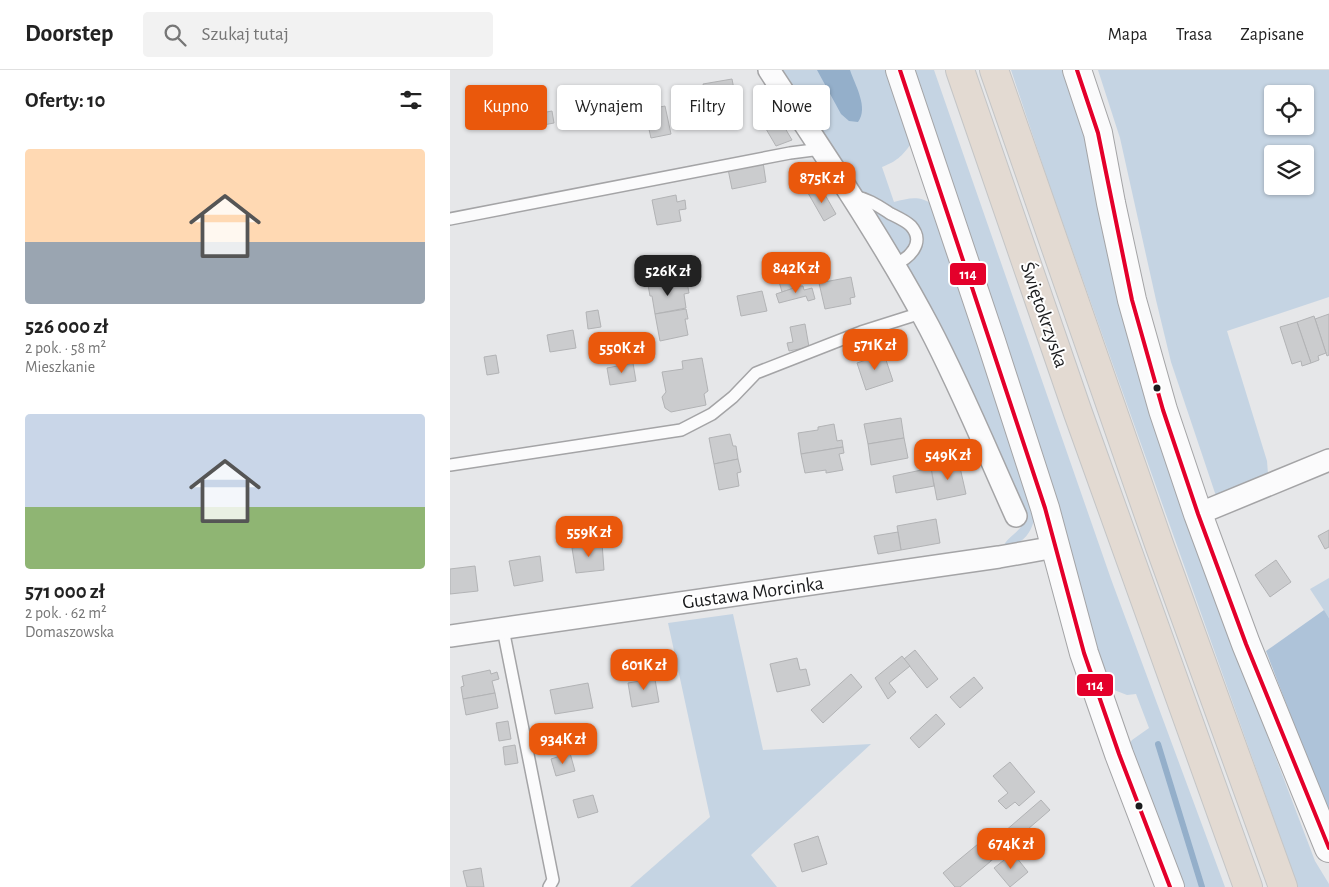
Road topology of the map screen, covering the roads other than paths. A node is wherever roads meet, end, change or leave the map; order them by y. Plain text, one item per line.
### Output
1 (769, 70) edge
2 (900, 70) edge
3 (960, 70) edge
4 (994, 70) edge
5 (1077, 70) edge
6 (821, 149) junction
7 (851, 196) junction
8 (450, 219) edge
9 (894, 264) junction
10 (921, 313) junction
11 (1329, 460) edge
12 (450, 465) edge
13 (1198, 514) junction
14 (1016, 516) dead end
15 (1055, 547) junction
16 (502, 628) junction
17 (450, 636) edge
18 (1329, 848) edge
19 (548, 887) edge
20 (1170, 887) edge
21 (1248, 887) edge
22 (1283, 887) edge

1 - 6 street
2 - 15 street
3 - 21 highway, Świętokrzyska
4 - 22 highway, Świętokrzyska
5 - 13 street
6 - 7 street
6 - 8 lane
7 - 9 street
7 - 9 lane
9 - 10 street
10 - 12 lane
10 - 14 street
11 - 13 street
13 - 18 street
15 - 16 street, Gustawa Morcinka
15 - 20 street
16 - 17 street, Gustawa Morcinka
16 - 19 lane

